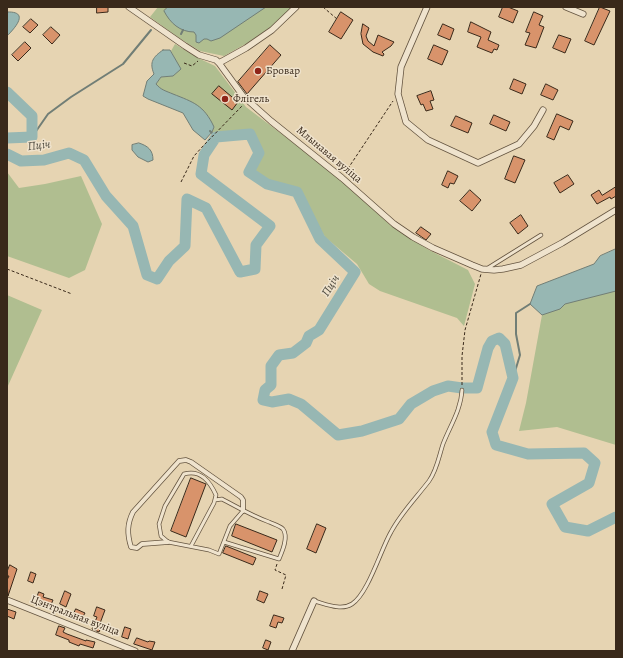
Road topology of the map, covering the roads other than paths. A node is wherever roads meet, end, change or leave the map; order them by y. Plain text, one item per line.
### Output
1 (129, 7) edge
2 (296, 7) edge
3 (427, 7) edge
4 (566, 7) edge
5 (583, 14) dead end
6 (219, 63) junction
7 (542, 110) dead end
8 (616, 210) edge
9 (541, 235) dead end
10 (484, 269) junction
11 (462, 390) dead end
12 (215, 500) junction
13 (243, 511) junction
14 (168, 542) junction
15 (224, 542) junction
16 (191, 546) junction
17 (7, 600) edge
18 (314, 601) joint
19 (135, 651) edge
20 (292, 651) edge

1 - 6 street
2 - 6 street
3 - 7 street
4 - 5 street
6 - 10 street, Млынавая вуліца
8 - 10 street
9 - 10 lane
11 - 18 lane
12 - 13 lane
12 - 14 lane
12 - 16 lane
13 - 14 street
13 - 15 lane
13 - 15 lane
14 - 16 lane
15 - 16 lane
17 - 19 street, Цэнтральная вуліца
18 - 20 street

